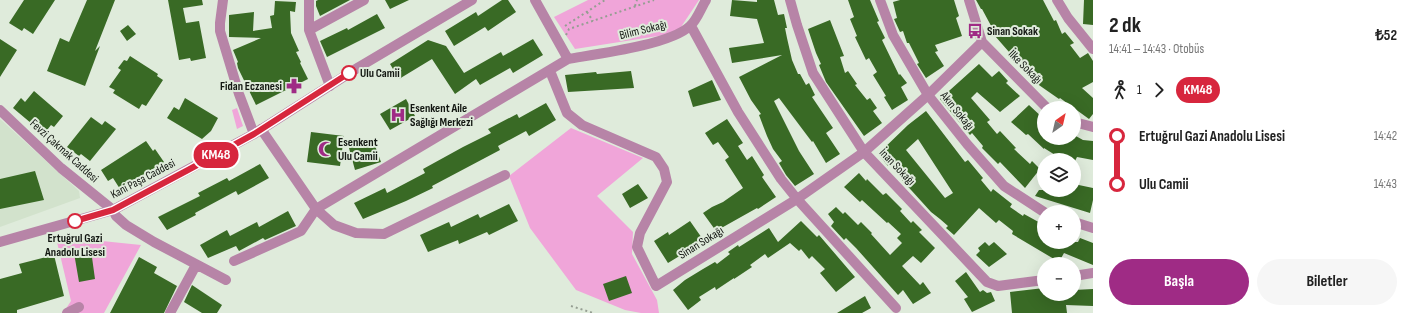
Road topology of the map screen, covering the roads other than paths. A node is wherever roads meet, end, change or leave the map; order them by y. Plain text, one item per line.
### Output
1 (223, 0) edge
2 (309, 0) edge
3 (364, 0) edge
4 (472, 0) edge
5 (535, 0) edge
6 (706, 0) edge
7 (790, 0) edge
8 (880, 0) edge
9 (970, 0) edge
10 (1057, 0) edge
11 (691, 26) junction
12 (309, 30) junction
13 (982, 42) junction
14 (1093, 49) edge
15 (568, 59) junction
16 (550, 71) junction
17 (330, 86) junction
18 (928, 96) junction
19 (1040, 101) edge
20 (0, 110) edge
21 (1081, 124) edge
22 (1093, 127) edge
23 (258, 131) junction
24 (864, 152) junction
25 (505, 175) dead end
26 (797, 199) junction
27 (1037, 207) edge
28 (316, 208) junction
29 (113, 210) junction
30 (1081, 224) edge
31 (1093, 228) edge
32 (0, 242) edge
33 (234, 261) dead end
34 (196, 265) junction
35 (1093, 273) edge
36 (1081, 275) edge
37 (226, 280) dead end
38 (1037, 281) edge
39 (79, 307) dead end
40 (896, 308) dead end
41 (67, 313) edge
42 (170, 313) edge

1 - 23 street
2 - 12 street
3 - 12 street
4 - 17 street, Kani Paşa Caddesi
5 - 15 street
6 - 11 street, Bilim Sokağı
7 - 24 street, İnan Sokağı
8 - 18 street, Akın Sokağı
9 - 13 street, İlke Sokağı
10 - 14 street
11 - 15 street, Bilim Sokağı
11 - 26 street
12 - 17 street
13 - 18 street, Sinan Sokağı
13 - 19 street, İlke Sokağı
15 - 16 street
16 - 26 street, Sinan Sokağı
16 - 28 street
17 - 23 street, Kani Paşa Caddesi
18 - 24 street, Sinan Sokağı
18 - 27 street, Akın Sokağı
20 - 29 street, Fevzi Çakmak Caddesi
21 - 22 street
23 - 28 street
23 - 29 street, Kani Paşa Caddesi
24 - 26 street, Sinan Sokağı
24 - 38 street, İnan Sokağı
25 - 28 street
26 - 40 street
28 - 33 street
29 - 32 street, Kani Paşa Caddesi
29 - 34 street, Fevzi Çakmak Caddesi
30 - 31 street
34 - 37 street, Fevzi Çakmak Caddesi
34 - 42 street
35 - 36 street
39 - 41 street

